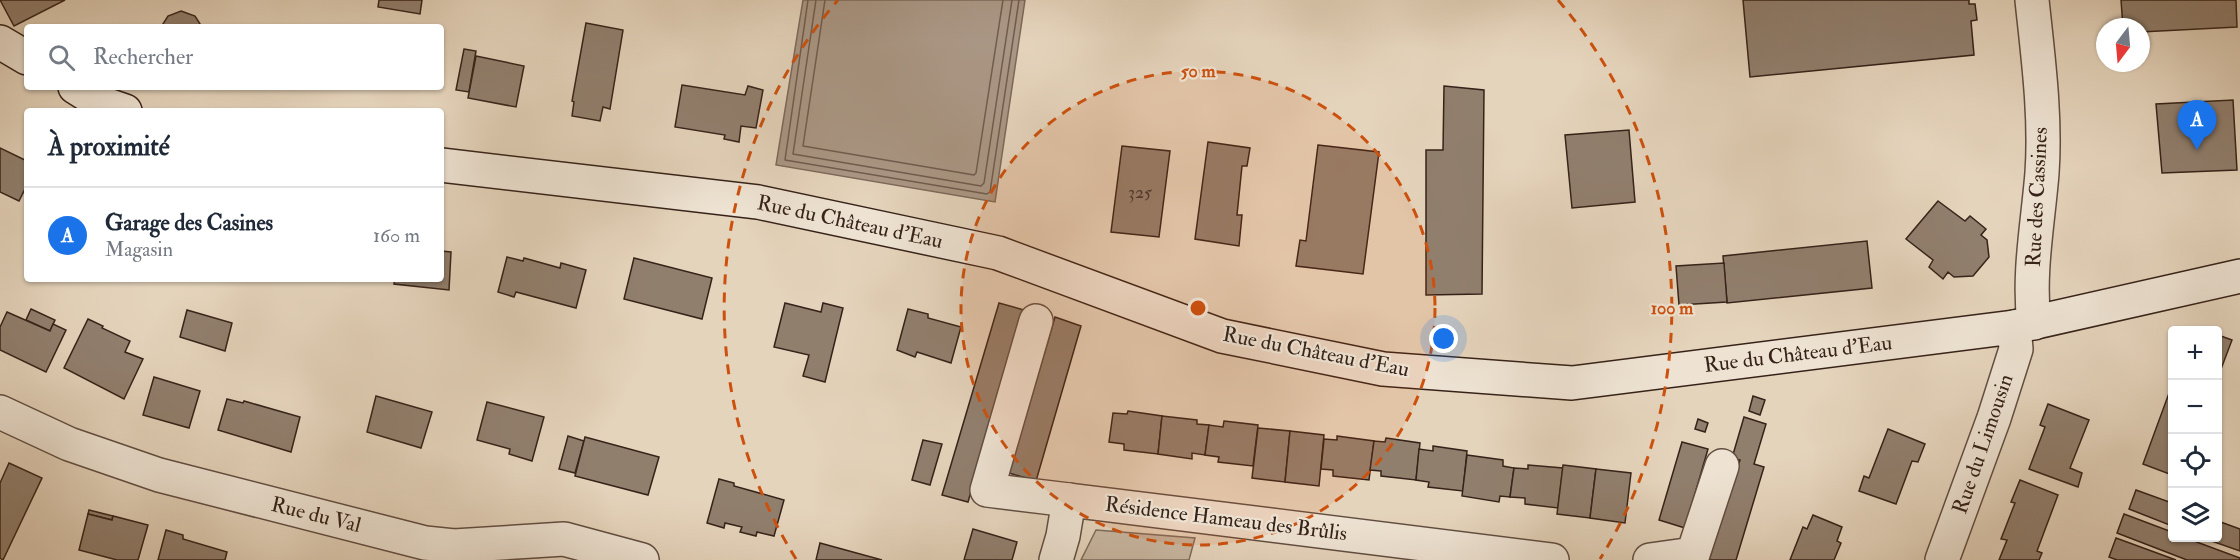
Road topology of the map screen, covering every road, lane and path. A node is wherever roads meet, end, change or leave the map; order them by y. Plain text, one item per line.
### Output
1 (2032, 0) edge
2 (0, 42) edge
3 (24, 56) edge
4 (80, 90) edge
5 (116, 108) edge
6 (444, 165) edge
7 (2240, 276) edge
8 (1036, 321) dead end
9 (2024, 325) junction
10 (0, 412) edge
11 (1722, 466) dead end
12 (1069, 500) junction
13 (642, 560) edge
14 (1056, 560) edge
15 (1552, 560) edge
16 (1650, 560) edge
17 (1942, 560) edge

1 - 9 street, Rue des Cassines
2 - 3 street
4 - 5 street
6 - 9 street, Rue du Château d'Eau
7 - 9 street, Rue du Château d'Eau
8 - 12 street, Résidence Hameau des Brûlis
9 - 17 street, Rue du Limousin
10 - 13 street, Rue du Val
11 - 16 street
12 - 14 street
12 - 15 street, Résidence Hameau des Brûlis

